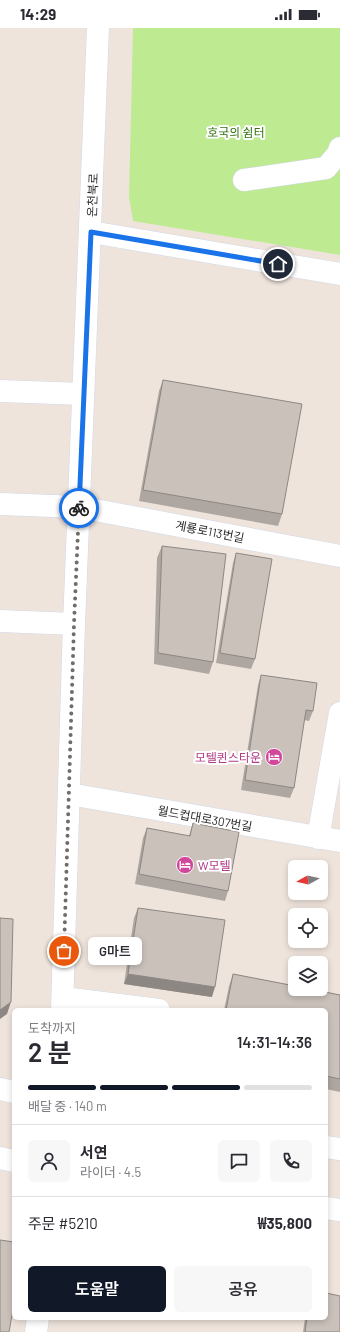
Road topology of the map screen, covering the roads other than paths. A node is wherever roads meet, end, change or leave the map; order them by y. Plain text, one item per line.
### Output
1 (98, 28) edge
2 (340, 148) edge
3 (244, 180) dead end
4 (91, 232) junction
5 (340, 274) edge
6 (0, 391) edge
7 (83, 394) junction
8 (0, 504) edge
9 (79, 507) junction
10 (340, 556) edge
11 (0, 621) edge
12 (74, 624) junction
13 (340, 713) edge
14 (69, 794) junction
15 (318, 838) junction
16 (340, 841) edge
17 (62, 1004) edge
18 (127, 1008) edge
19 (0, 1090) edge
20 (12, 1092) edge
21 (328, 1147) edge
22 (340, 1149) edge
23 (0, 1158) edge
24 (12, 1161) edge
25 (328, 1208) edge
26 (340, 1210) edge
27 (38, 1320) edge
28 (36, 1332) edge

1 - 4 street, 온천북로
2 - 3 street
4 - 5 street
4 - 7 street, 온천북로
6 - 7 street
7 - 9 street, 온천북로
8 - 9 street, 계룡로113번길
9 - 10 street, 계룡로113번길
9 - 12 street, 온천북로
11 - 12 street
12 - 14 street, 온천북로
13 - 15 street
14 - 15 street, 월드컵대로307번길
14 - 17 street, 온천북로
15 - 16 street, 월드컵대로307번길
17 - 18 street
19 - 20 street
21 - 22 street
23 - 24 street
25 - 26 street
27 - 28 street

